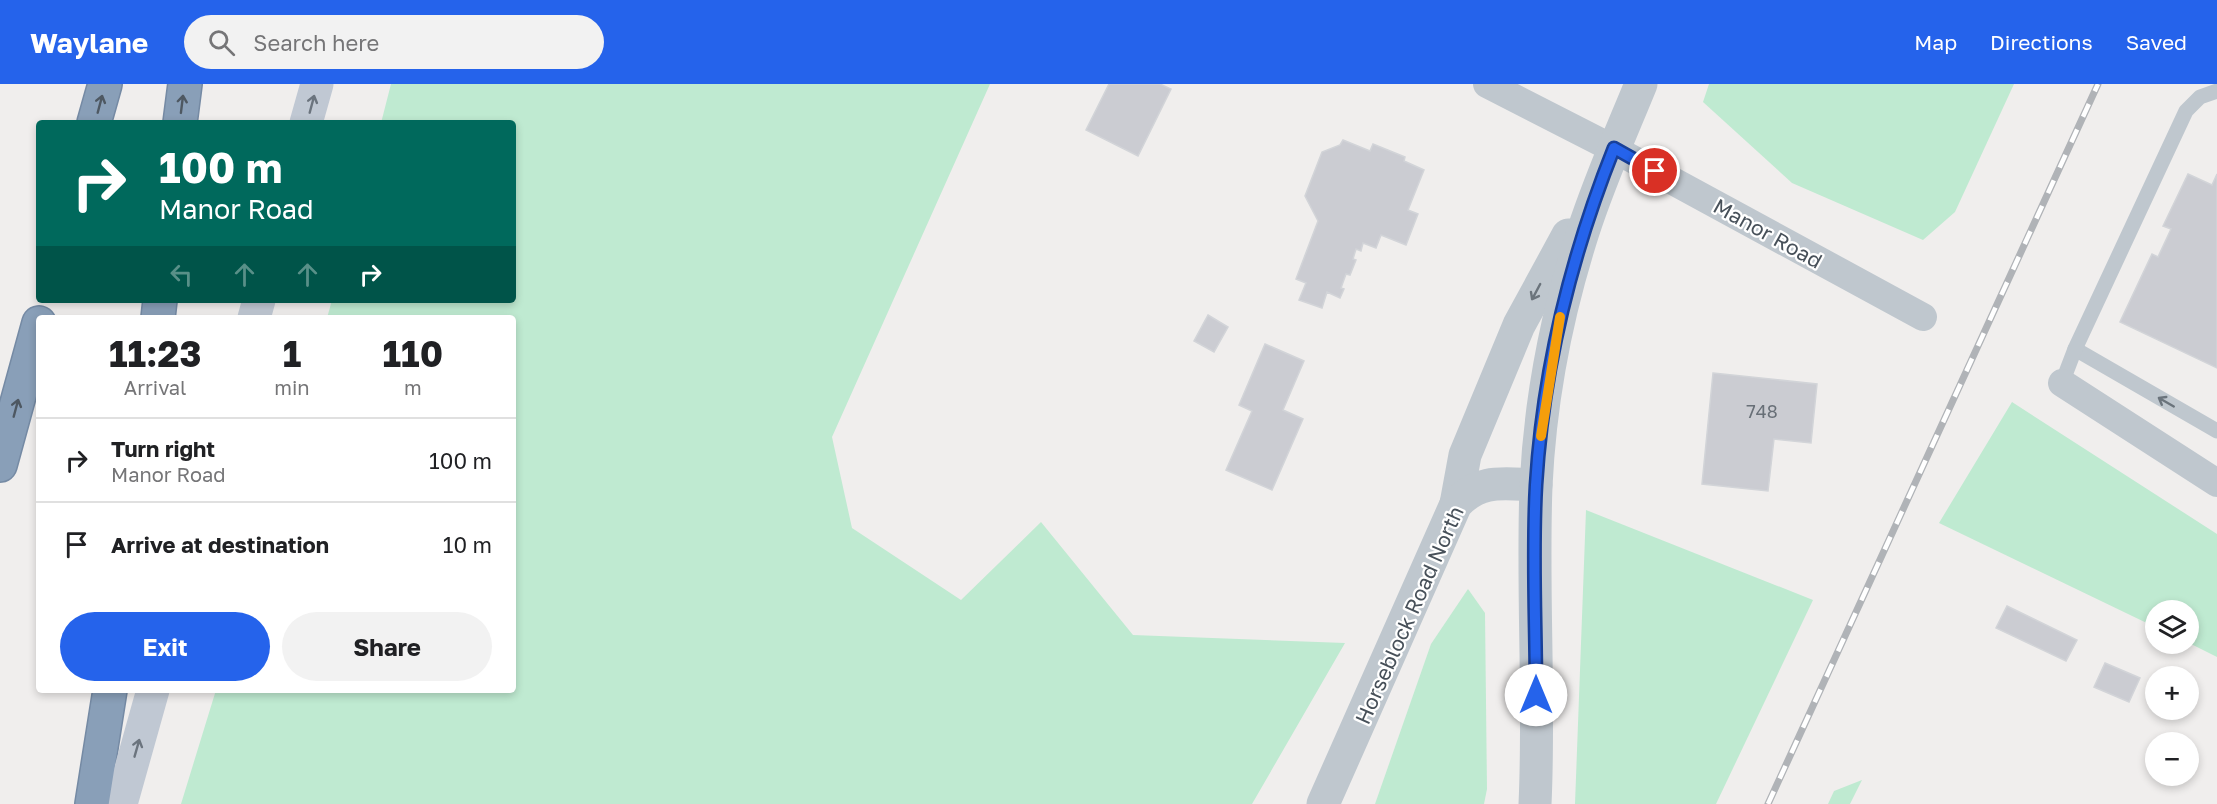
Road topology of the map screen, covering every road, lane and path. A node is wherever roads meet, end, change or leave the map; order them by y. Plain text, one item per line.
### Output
1 (105, 84) edge
2 (185, 84) edge
3 (317, 84) edge
4 (1487, 84) edge
5 (1641, 84) edge
6 (2217, 91) edge
7 (95, 120) edge
8 (180, 120) edge
9 (307, 120) edge
10 (1614, 148) junction
11 (1923, 317) dead end
12 (36, 334) edge
13 (2075, 349) junction
14 (2062, 383) joint
15 (2217, 431) edge
16 (0, 465) edge
17 (2217, 483) edge
18 (1536, 485) junction
19 (1456, 504) junction
20 (110, 693) edge
21 (152, 693) edge
22 (92, 804) edge
23 (121, 804) edge
24 (1323, 804) edge
25 (1535, 804) edge

7 -> 1 highway
8 -> 2 highway
9 -> 3 main road
4 - 10 street, Manor Road
5 - 10 street
6 - 13 lane
10 - 11 street, Manor Road
10 - 18 street
10 -> 19 street
16 -> 12 highway
13 - 14 lane
15 -> 13 lane
14 - 17 street
18 - 19 street, Horseblock Road North
18 - 25 street
19 - 24 street, Horseblock Road North
20 - 22 highway
23 -> 21 main road

